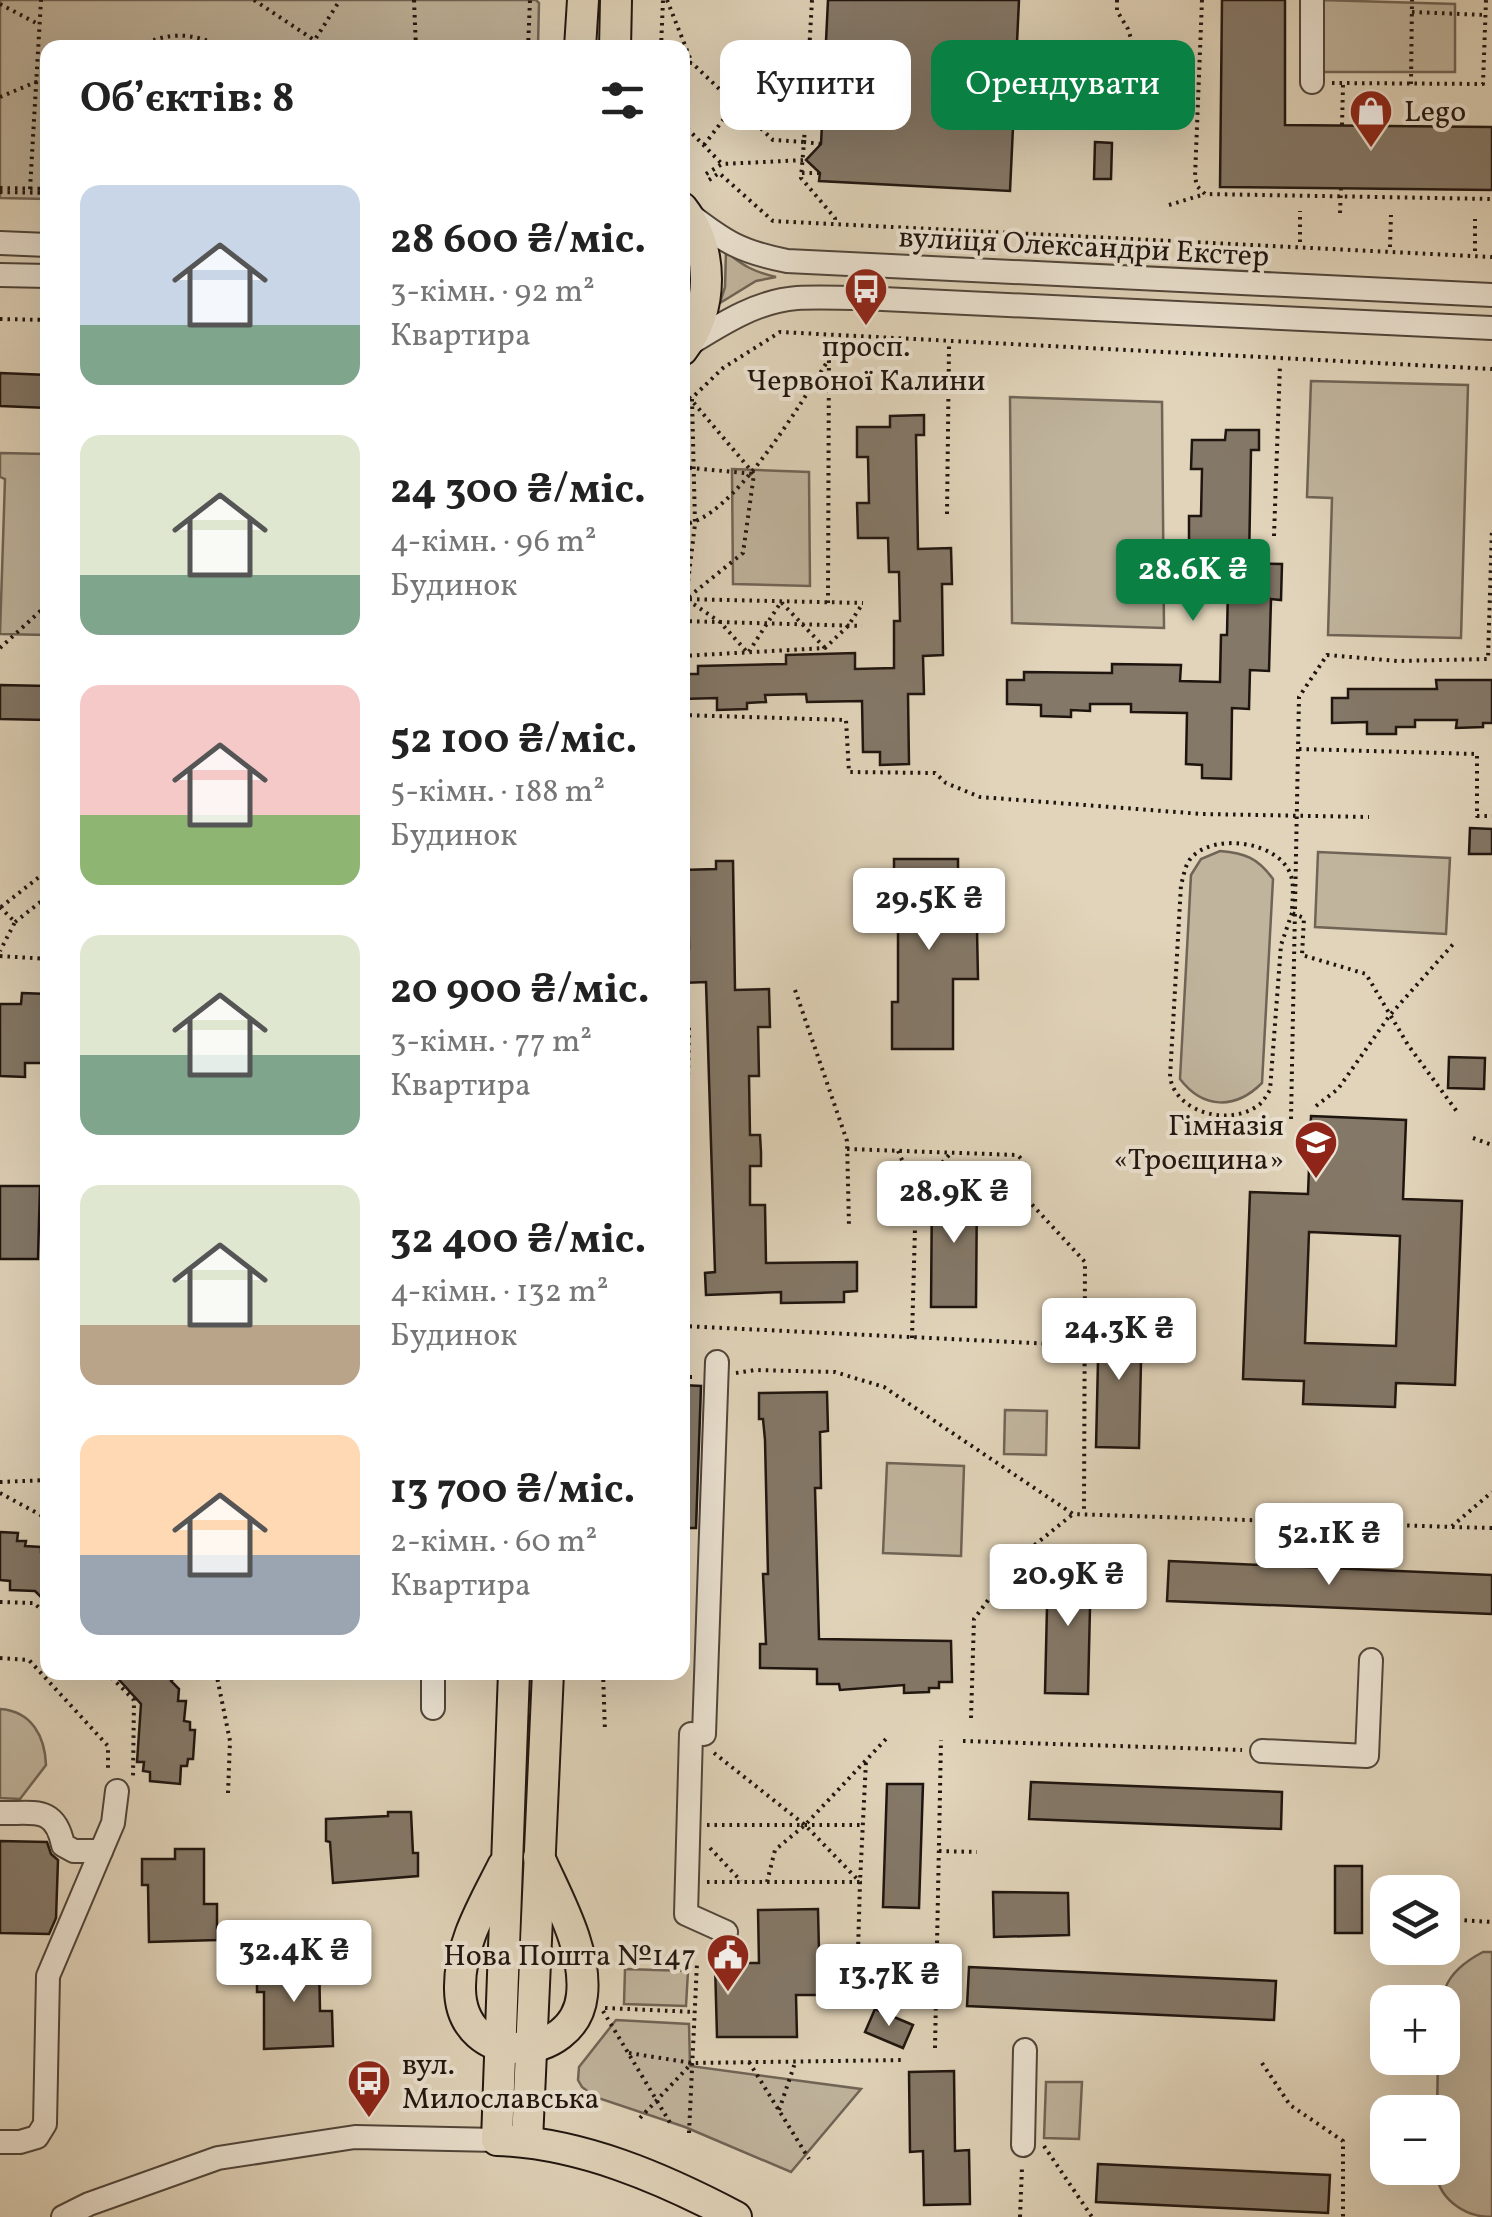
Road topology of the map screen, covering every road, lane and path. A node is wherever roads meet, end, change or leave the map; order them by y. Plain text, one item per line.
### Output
1 (41, 0) edge
2 (254, 0) edge
3 (340, 0) edge
4 (414, 0) edge
5 (530, 0) edge
6 (616, 0) edge
7 (665, 0) edge
8 (812, 0) edge
9 (1118, 0) edge
10 (1202, 0) edge
11 (1312, 0) edge
12 (1412, 0) edge
13 (1486, 0) edge
14 (0, 4) edge
15 (1412, 12) junction
16 (1486, 15) junction
17 (40, 25) junction
18 (151, 40) edge
19 (208, 40) edge
20 (314, 40) joint
21 (416, 40) edge
22 (528, 40) edge
23 (615, 40) edge
24 (662, 40) edge
25 (682, 40) edge
26 (1131, 40) edge
27 (690, 58) edge
28 (692, 63) joint
29 (36, 82) junction
30 (1312, 82) dead end
31 (40, 84) edge
32 (1411, 84) junction
33 (720, 88) edge
34 (0, 97) edge
35 (720, 124) edge
36 (1342, 125) dead end
37 (690, 130) edge
38 (763, 130) edge
39 (804, 142) junction
40 (821, 144) dead end
41 (704, 145) junction
42 (805, 160) junction
43 (722, 164) junction
44 (802, 173) junction
45 (820, 174) dead end
46 (30, 188) junction
47 (1341, 188) dead end
48 (0, 190) edge
49 (40, 190) edge
50 (40, 191) edge
51 (1205, 194) junction
52 (1341, 199) junction
53 (1492, 199) edge
54 (1169, 205) dead end
55 (1300, 211) dead end
56 (1340, 212) dead end
57 (690, 215) edge
58 (1390, 215) dead end
59 (1475, 219) dead end
60 (690, 221) edge
61 (835, 224) junction
62 (1300, 242) dead end
63 (0, 243) edge
64 (40, 245) edge
65 (1390, 247) dead end
66 (1474, 251) dead end
67 (1492, 257) edge
68 (0, 275) edge
69 (40, 276) edge
70 (1492, 295) edge
71 (0, 319) edge
72 (40, 320) edge
73 (1492, 328) edge
74 (830, 335) junction
75 (690, 336) edge
76 (690, 344) edge
77 (949, 346) dead end
78 (830, 359) junction
79 (1280, 364) dead end
80 (1492, 369) edge
81 (692, 397) junction
82 (690, 468) edge
83 (694, 468) junction
84 (754, 474) junction
85 (947, 514) dead end
86 (690, 524) edge
87 (695, 524) junction
88 (1492, 528) edge
89 (1274, 536) dead end
90 (690, 558) edge
91 (690, 594) edge
92 (690, 599) edge
93 (782, 602) junction
94 (690, 603) edge
95 (828, 603) junction
96 (40, 611) edge
97 (720, 622) junction
98 (690, 623) edge
99 (768, 624) junction
100 (804, 625) junction
101 (848, 626) junction
102 (862, 626) dead end
103 (0, 648) edge
104 (825, 648) junction
105 (748, 652) junction
106 (690, 656) edge
107 (690, 715) edge
108 (1298, 748) junction
109 (1297, 816) junction
110 (1492, 816) edge
111 (1370, 817) dead end
112 (40, 876) edge
113 (40, 902) edge
114 (0, 907) edge
115 (1295, 915) junction
116 (15, 922) junction
117 (1454, 942) dead end
118 (0, 954) edge
119 (40, 958) edge
120 (794, 990) dead end
121 (1390, 1014) junction
122 (1316, 1106) dead end
123 (1458, 1113) dead end
124 (1291, 1120) dead end
125 (1473, 1138) dead end
126 (1492, 1145) edge
127 (847, 1150) junction
128 (898, 1151) junction
129 (950, 1153) junction
130 (916, 1191) junction
131 (848, 1226) dead end
132 (690, 1326) edge
133 (912, 1338) junction
134 (1054, 1344) dead end
135 (717, 1369) junction
136 (690, 1375) edge
137 (40, 1480) edge
138 (0, 1482) edge
139 (1492, 1492) edge
140 (0, 1493) edge
141 (1073, 1514) junction
142 (1084, 1514) junction
143 (40, 1515) edge
144 (1451, 1527) junction
145 (1492, 1528) edge
146 (0, 1602) edge
147 (40, 1609) edge
148 (0, 1658) edge
149 (1370, 1660) dead end
150 (40, 1673) edge
151 (47, 1680) edge
152 (114, 1680) edge
153 (218, 1680) edge
154 (432, 1680) edge
155 (514, 1680) edge
156 (548, 1680) edge
157 (603, 1680) edge
158 (433, 1708) dead end
159 (971, 1718) dead end
160 (605, 1732) dead end
161 (698, 1734) junction
162 (886, 1739) dead end
163 (940, 1740) dead end
164 (963, 1741) dead end
165 (1262, 1751) joint
166 (866, 1761) junction
167 (125, 1791) junction
168 (228, 1792) dead end
169 (0, 1813) edge
170 (805, 1825) junction
171 (862, 1825) junction
172 (689, 1826) junction
173 (101, 1851) junction
174 (939, 1851) junction
175 (977, 1852) dead end
176 (507, 1858) junction
177 (539, 1858) junction
178 (687, 1882) junction
179 (742, 1882) junction
180 (767, 1882) junction
181 (860, 1882) junction
182 (1460, 1920) edge
183 (1492, 1922) edge
184 (726, 1932) dead end
185 (858, 1952) dead end
186 (697, 1963) dead end
187 (695, 2012) junction
188 (501, 2047) junction
189 (935, 2048) dead end
190 (532, 2049) junction
191 (1025, 2050) dead end
192 (629, 2052) junction
193 (906, 2060) dead end
194 (748, 2062) junction
195 (796, 2062) junction
196 (692, 2063) junction
197 (1262, 2063) dead end
198 (657, 2098) junction
199 (779, 2110) junction
200 (1024, 2117) junction
201 (640, 2118) dead end
202 (672, 2126) dead end
203 (689, 2133) dead end
204 (512, 2141) junction
205 (0, 2142) edge
206 (1023, 2145) joint
207 (810, 2159) dead end
208 (63, 2217) edge
209 (736, 2217) edge
210 (1020, 2217) edge
211 (1092, 2217) edge
212 (1342, 2217) edge

1 - 17 path
2 - 20 path
3 - 20 path
4 - 21 path
5 - 22 path
6 - 23 main road
7 - 24 path
7 - 25 path
8 - 39 path
9 - 26 path
10 - 51 path
11 - 30 street
12 - 15 path
13 - 16 path
14 - 17 path
15 - 16 path
15 - 32 path
16 - 32 path
17 - 29 path
18 - 19 path
27 - 28 path
28 - 33 path
29 - 31 path
29 - 34 path
29 - 46 path
32 - 36 path
35 - 41 path
37 - 41 path
38 - 39 path
39 - 40 path
39 - 42 path
41 - 43 path
42 - 43 path
42 - 44 path
43 - 61 path
44 - 45 path
44 - 61 path
46 - 48 path
46 - 49 path
47 - 52 path
48 - 50 path
51 - 52 path
51 - 54 path
52 - 53 path
52 - 56 path
55 - 62 path
57 - 70 street, вулиця Олександри Екстер
58 - 65 path
59 - 66 path
60 - 75 main road
61 - 67 path
63 - 64 street
68 - 69 street
71 - 72 path
73 - 76 street, вулиця Олександри Екстер
74 - 78 path
74 - 80 path
74 - 81 path
77 - 85 path
78 - 84 path
78 - 95 path
79 - 89 path
81 - 83 path
81 - 84 path
82 - 83 path
83 - 84 path
83 - 87 path
84 - 87 path
84 - 91 path
86 - 87 path
87 - 90 path
88 - 108 path
92 - 93 path
93 - 95 path
93 - 99 path
93 - 100 path
94 - 97 path
95 - 101 path
96 - 103 path
97 - 98 path
97 - 99 path
97 - 105 path
99 - 100 path
99 - 105 path
100 - 101 path
100 - 104 path
101 - 102 path
101 - 104 path
104 - 105 path
105 - 106 path
107 - 109 path
108 - 109 path
108 - 110 path
109 - 111 path
109 - 115 path
112 - 114 path
113 - 116 path
114 - 116 path
115 - 115 path
115 - 121 path
115 - 124 path
116 - 118 path
117 - 121 path
118 - 119 path
120 - 127 path
121 - 122 path
121 - 123 path
125 - 126 path
127 - 128 path
127 - 131 path
128 - 129 path
128 - 130 path
129 - 130 path
129 - 142 path
130 - 133 path
132 - 133 path
133 - 134 path
135 - 136 path
135 - 141 path
135 - 161 street
137 - 138 path
139 - 144 path
140 - 143 path
141 - 142 path
141 - 159 path
142 - 144 path
144 - 145 path
146 - 147 path
148 - 150 path
149 - 165 street
151 - 167 path
152 - 167 path
153 - 168 path
154 - 158 street
155 - 176 main road
156 - 177 main road
157 - 160 path
161 - 170 path
161 - 172 street
162 - 166 path
163 - 174 path
164 - 165 path
166 - 170 path
166 - 171 path
167 - 173 street
169 - 173 street
170 - 171 path
170 - 172 path
170 - 180 path
170 - 181 path
171 - 181 path
172 - 178 street
172 - 179 path
173 - 205 street
174 - 175 path
174 - 189 path
176 - 188 main road
176 - 188 main road
177 - 190 main road
177 - 190 main road
178 - 179 path
178 - 184 street
179 - 180 path
180 - 181 path
181 - 185 path
182 - 183 path
186 - 187 path
187 - 192 path
187 - 196 path
188 - 190 main road
188 - 204 main road
190 - 204 main road
191 - 200 street
192 - 196 path
192 - 198 path
193 - 195 path
194 - 195 path
194 - 196 path
194 - 199 path
195 - 199 path
196 - 198 path
196 - 203 path
197 - 212 path
198 - 201 path
198 - 202 path
199 - 207 path
200 - 206 street
200 - 211 path
204 - 208 street
204 - 209 main road
206 - 210 path

